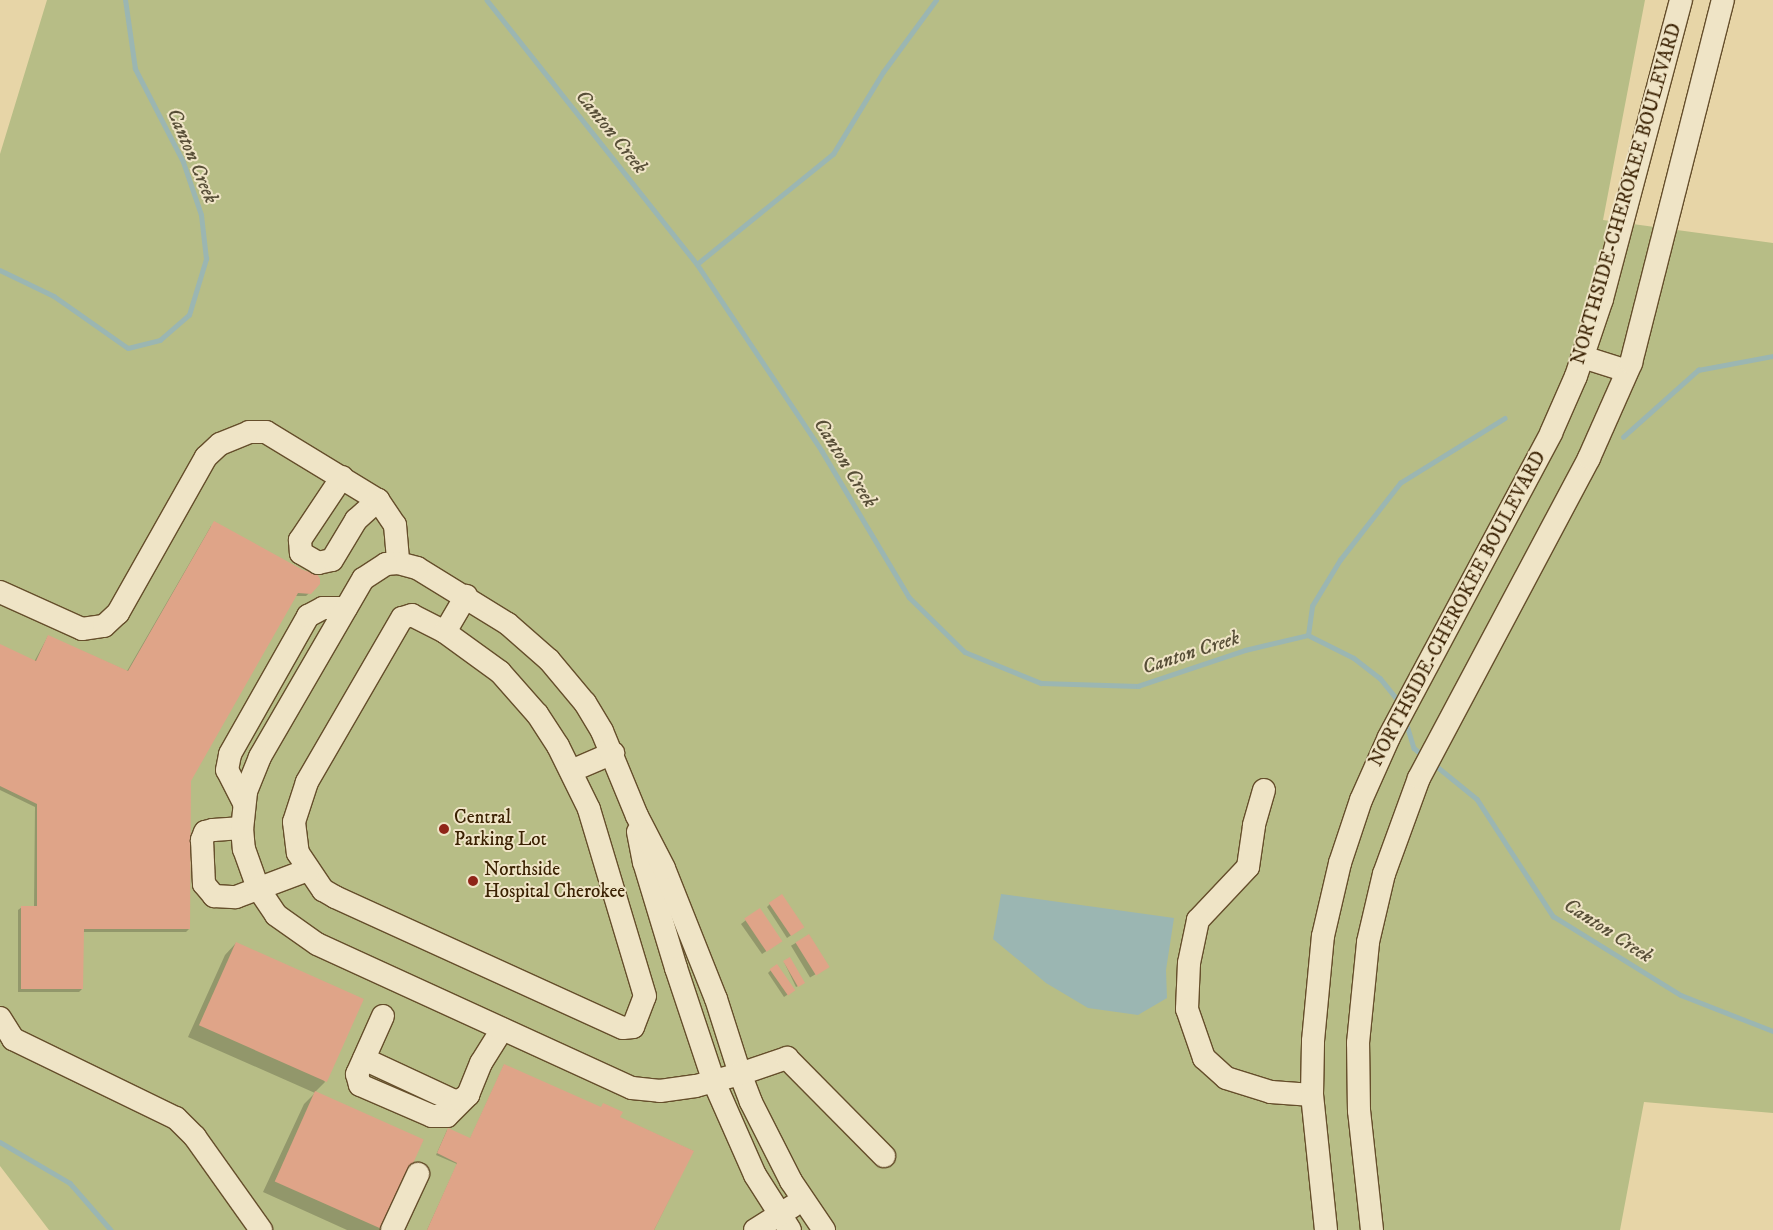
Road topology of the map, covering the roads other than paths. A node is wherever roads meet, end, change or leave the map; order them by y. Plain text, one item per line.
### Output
1 (1681, 0) edge
2 (1723, 0) edge
3 (1583, 357) junction
4 (1628, 371) junction
5 (342, 477) junction
6 (378, 500) junction
7 (398, 563) junction
8 (0, 592) edge
9 (466, 596) junction
10 (445, 632) junction
11 (613, 753) junction
12 (572, 771) junction
13 (1264, 790) dead end
14 (637, 816) junction
15 (242, 828) junction
16 (308, 870) junction
17 (258, 888) junction
18 (401, 983) junction
19 (0, 1018) edge
20 (502, 1029) junction
21 (740, 1074) junction
22 (714, 1082) junction
23 (1312, 1095) junction
24 (884, 1156) dead end
25 (418, 1174) dead end
26 (802, 1200) junction
27 (785, 1222) edge
28 (261, 1230) edge
29 (392, 1230) edge
30 (755, 1230) edge
31 (824, 1230) edge
32 (1326, 1230) edge
33 (1372, 1230) edge

1 - 3 street, NORTHSIDE-CHEROKEE BOULEVARD
2 - 4 street
3 - 4 street
3 - 23 street, NORTHSIDE-CHEROKEE BOULEVARD
4 - 33 street
5 - 6 street
5 - 6 street
5 - 8 street
6 - 7 street
7 - 9 street
7 - 15 street
9 - 10 street
9 - 11 street
10 - 12 street
10 - 16 street
11 - 12 street
11 - 14 street
12 - 16 street
13 - 23 street
14 - 21 street
14 - 22 street
15 - 17 street
15 - 17 street
16 - 17 street
17 - 18 street
18 - 20 street
18 - 20 street
19 - 28 street
20 - 22 street
21 - 22 street
21 - 24 street
21 - 26 street
22 - 27 street
23 - 32 street, NORTHSIDE-CHEROKEE BOULEVARD
25 - 29 street
26 - 27 street
26 - 31 street
27 - 30 street

